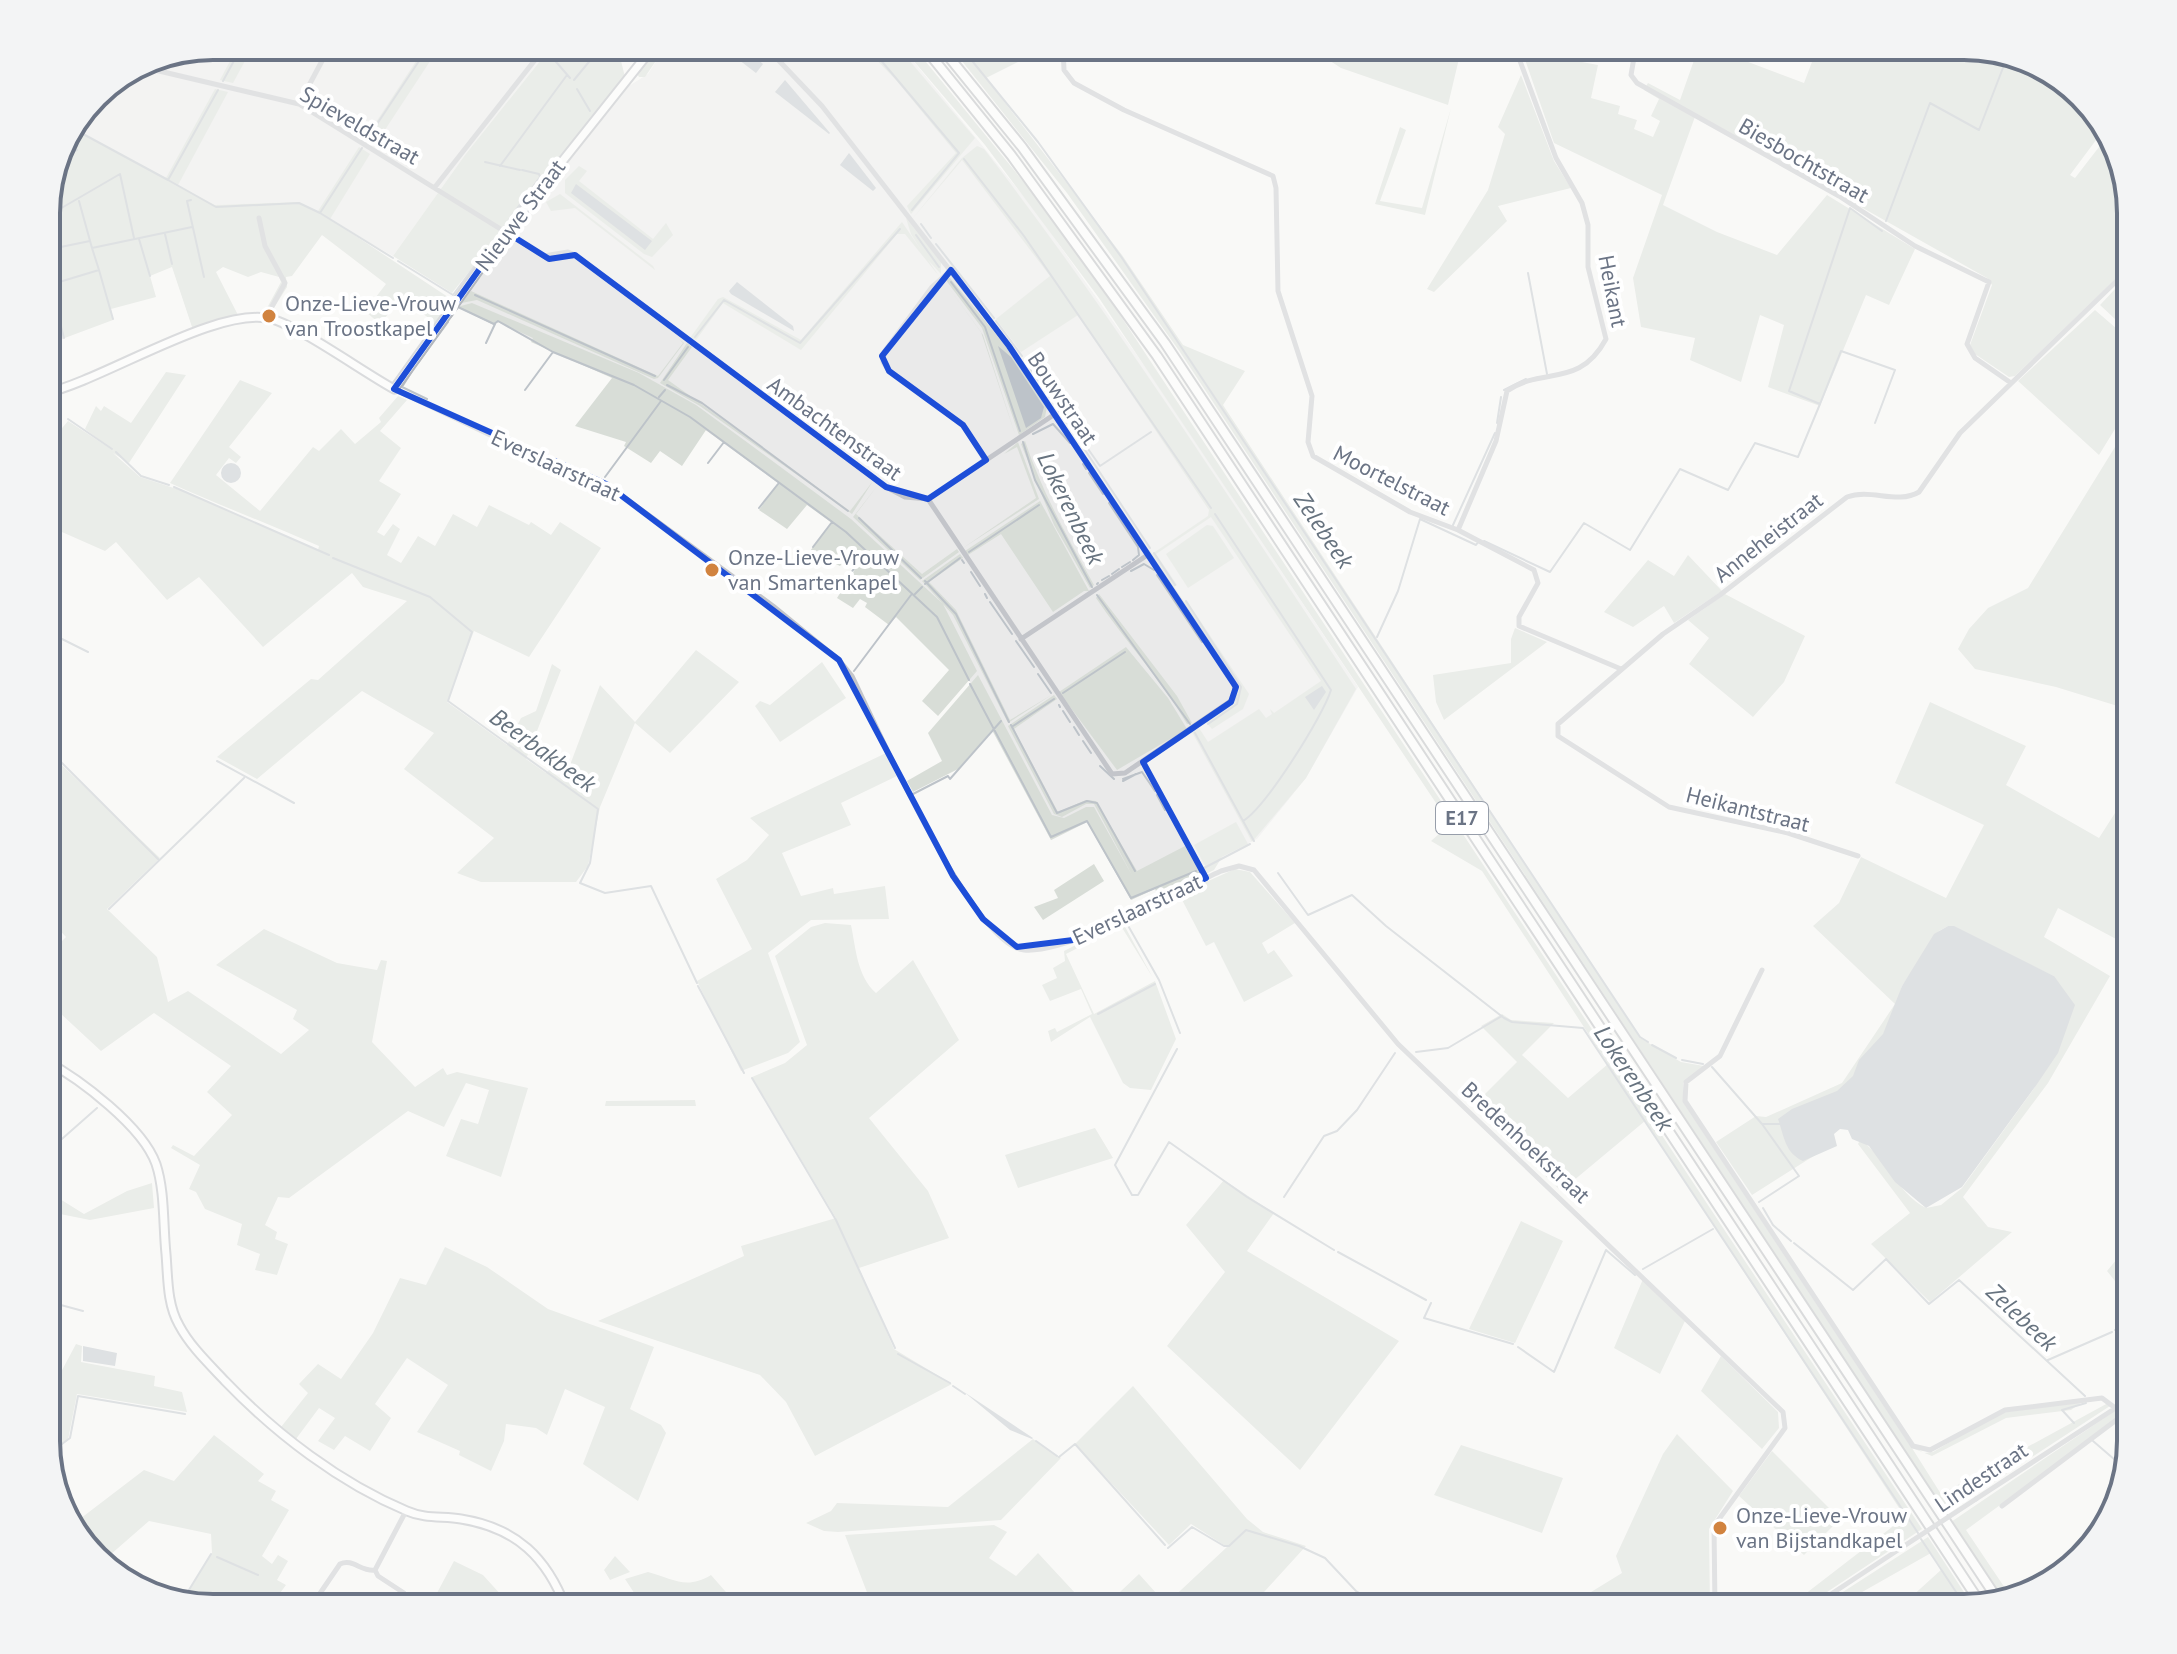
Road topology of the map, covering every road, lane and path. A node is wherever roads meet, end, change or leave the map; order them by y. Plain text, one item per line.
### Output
1 (323, 60) edge
2 (535, 60) edge
3 (643, 60) edge
4 (778, 60) edge
5 (934, 60) edge
6 (951, 60) edge
7 (1064, 60) edge
8 (1520, 60) edge
9 (1634, 60) edge
10 (158, 71) edge
11 (299, 104) junction
12 (435, 187) junction
13 (259, 218) dead end
14 (506, 232) junction
15 (951, 270) junction
16 (2117, 281) edge
17 (270, 310) junction
18 (263, 318) junction
19 (275, 320) junction
20 (2011, 384) junction
21 (60, 387) edge
22 (394, 389) junction
23 (1055, 414) junction
24 (986, 460) junction
25 (928, 499) junction
26 (1458, 530) junction
27 (1149, 554) junction
28 (1021, 639) junction
29 (1621, 669) junction
30 (1556, 731) joint
31 (1143, 762) junction
32 (1858, 856) dead end
33 (1254, 870) joint
34 (1206, 878) junction
35 (1762, 970) dead end
36 (60, 1069) edge
37 (2117, 1406) edge
38 (2114, 1407) junction
39 (2117, 1420) edge
40 (2002, 1506) dead end
41 (406, 1511) junction
42 (375, 1570) junction
43 (1992, 1591) edge
44 (1974, 1593) edge
45 (320, 1594) edge
46 (404, 1594) edge
47 (559, 1594) edge
48 (1715, 1594) edge
49 (1831, 1594) edge

1 - 11 street
2 - 12 street
3 - 14 street, Nieuwe Straat
4 - 15 street, Bouwstraat
5 - 44 highway, E17
6 - 43 highway, E17
7 - 26 street, Moortelstraat
8 - 26 street, Heikant
9 - 20 street, Biesbochtstraat
10 - 11 street, Spieveldstraat
11 - 12 street, Spieveldstraat
12 - 14 street, Spieveldstraat
13 - 17 street
14 - 22 street, Nieuwe Straat
14 - 25 street, Ambachtenstraat
15 - 23 street, Bouwstraat
15 - 24 street
16 - 20 street
17 - 18 street
17 - 19 street
18 - 19 street, Everslaarstraat
18 - 21 street, Everslaarstraat
19 - 22 street, Everslaarstraat
20 - 29 street, Anneheistraat
22 - 34 street, Everslaarstraat
23 - 24 street
23 - 27 street, Bouwstraat
24 - 25 street
25 - 28 street
26 - 29 street, Moortelstraat
27 - 28 street
27 - 31 street, Bouwstraat
28 - 31 street
29 - 30 street, Anneheistraat
30 - 32 street, Heikantstraat
31 - 34 street
33 - 34 street, Everslaarstraat
33 - 48 street, Bredenhoekstraat
35 - 38 street
36 - 41 street
37 - 38 street, Lindestraat
38 - 49 street, Lindestraat, bridge
39 - 40 street, Lindestraat
41 - 42 street
41 - 47 street
42 - 45 street
42 - 46 street

